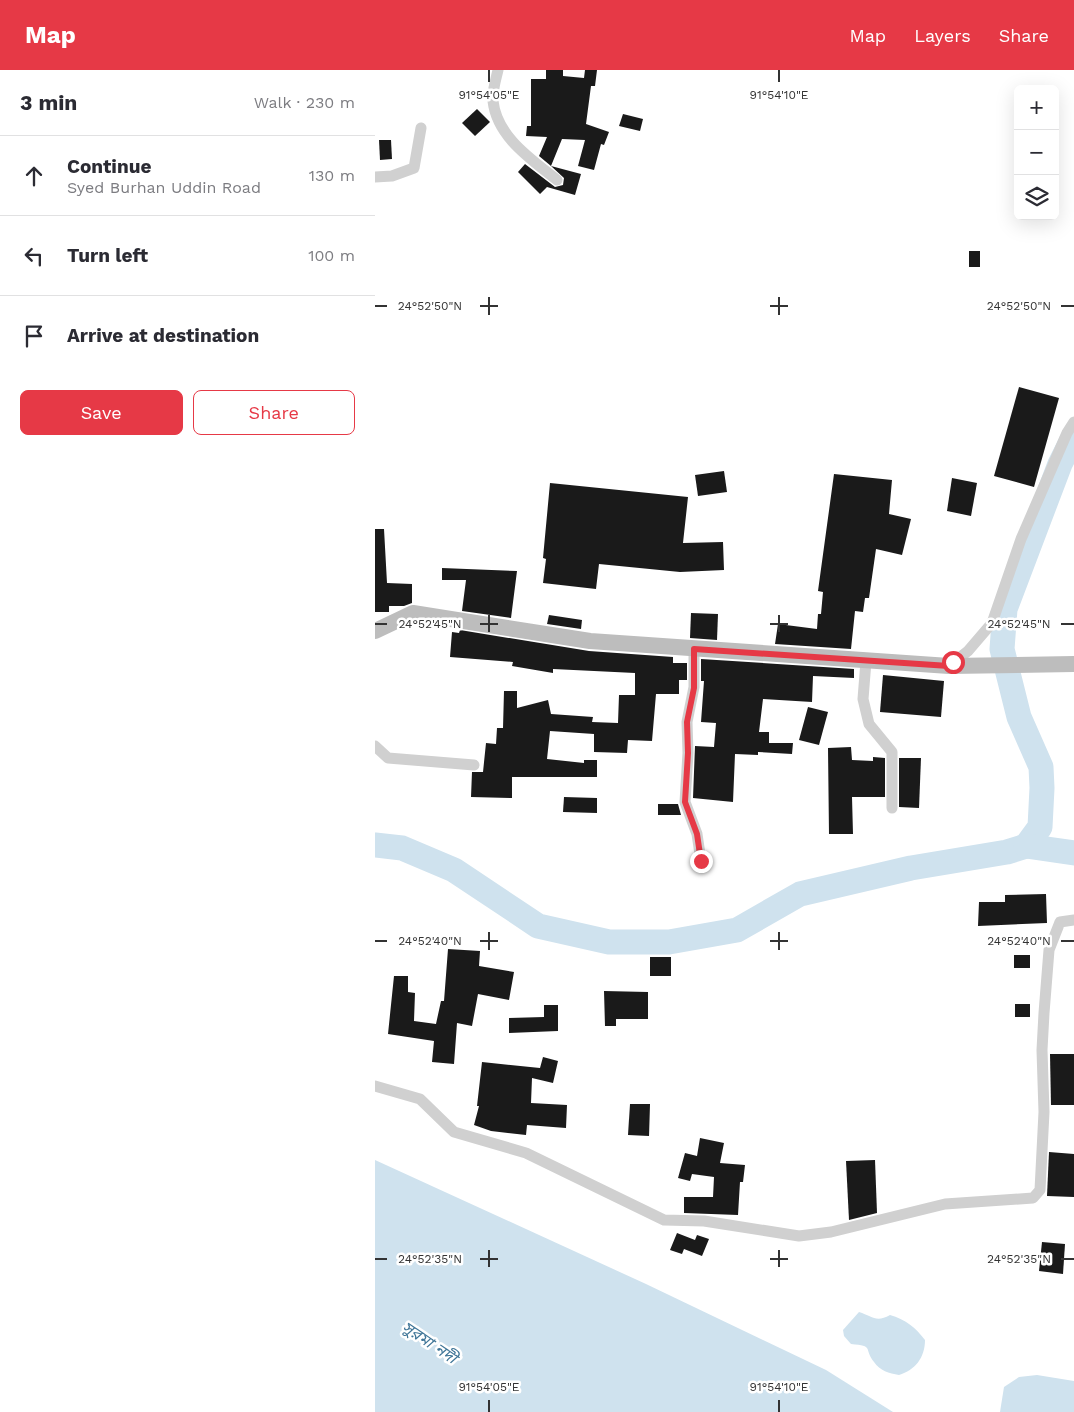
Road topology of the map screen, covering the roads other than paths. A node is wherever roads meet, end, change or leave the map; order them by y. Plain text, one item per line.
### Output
1 (498, 70) edge
2 (421, 128) dead end
3 (375, 177) edge
4 (557, 180) dead end
5 (1074, 422) edge
6 (375, 631) edge
7 (694, 649) junction
8 (866, 661) junction
9 (1074, 664) edge
10 (955, 666) junction
11 (375, 746) edge
12 (474, 766) dead end
13 (892, 808) dead end
14 (701, 861) dead end
15 (1074, 920) edge
16 (375, 1086) edge

1 - 4 street
2 - 3 street
5 - 10 street
6 - 7 street
7 - 8 street
7 - 14 street
8 - 10 street
8 - 13 street
9 - 10 street
11 - 12 street
15 - 16 street

